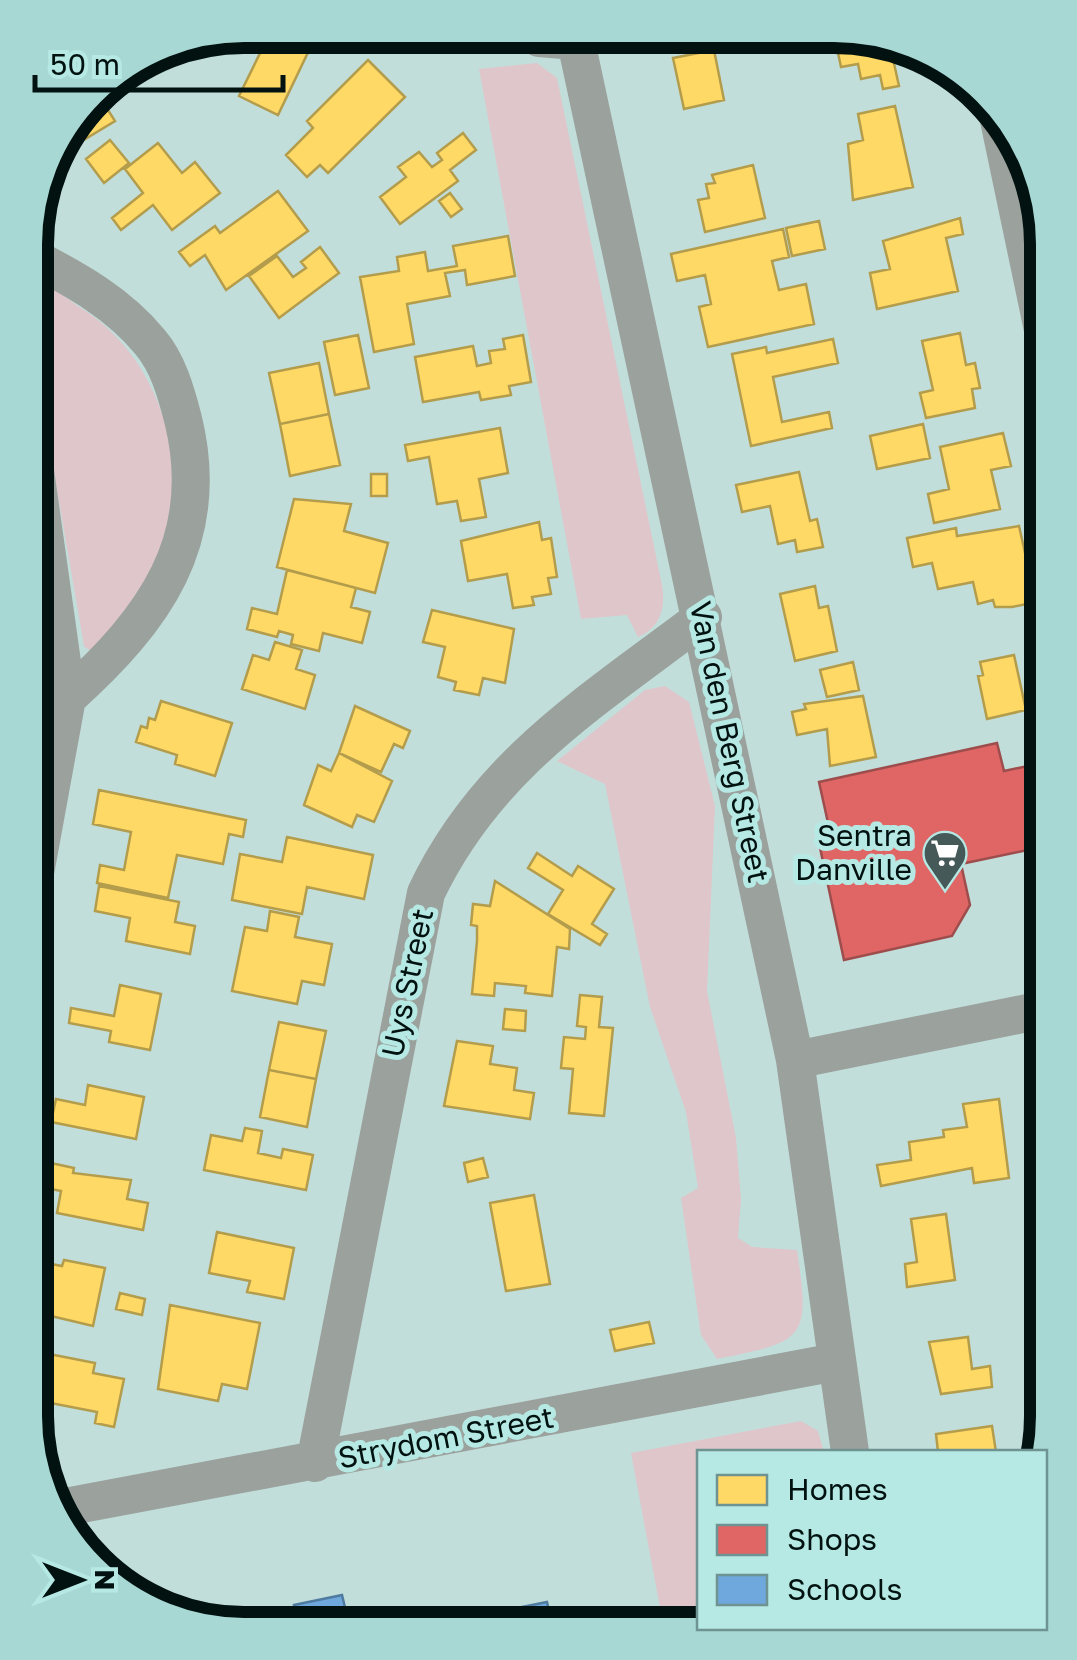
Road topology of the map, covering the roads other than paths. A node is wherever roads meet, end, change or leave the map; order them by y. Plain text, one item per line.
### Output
1 (565, 48) edge
2 (1004, 148) edge
3 (48, 266) edge
4 (1030, 270) edge
5 (48, 563) edge
6 (703, 616) junction
7 (67, 698) junction
8 (48, 802) edge
9 (1029, 1014) edge
10 (795, 1060) junction
11 (836, 1362) junction
12 (850, 1450) edge
13 (316, 1462) junction
14 (70, 1506) edge

1 - 6 street, Van den Berg Street
2 - 4 street
3 - 7 street
5 - 7 street
6 - 10 street, Van den Berg Street
6 - 13 street, Uys Street
7 - 8 street
9 - 10 street
10 - 11 street, Van den Berg Street
11 - 12 street, Van den Berg Street
11 - 13 street, Strydom Street
13 - 14 street, Strydom Street

